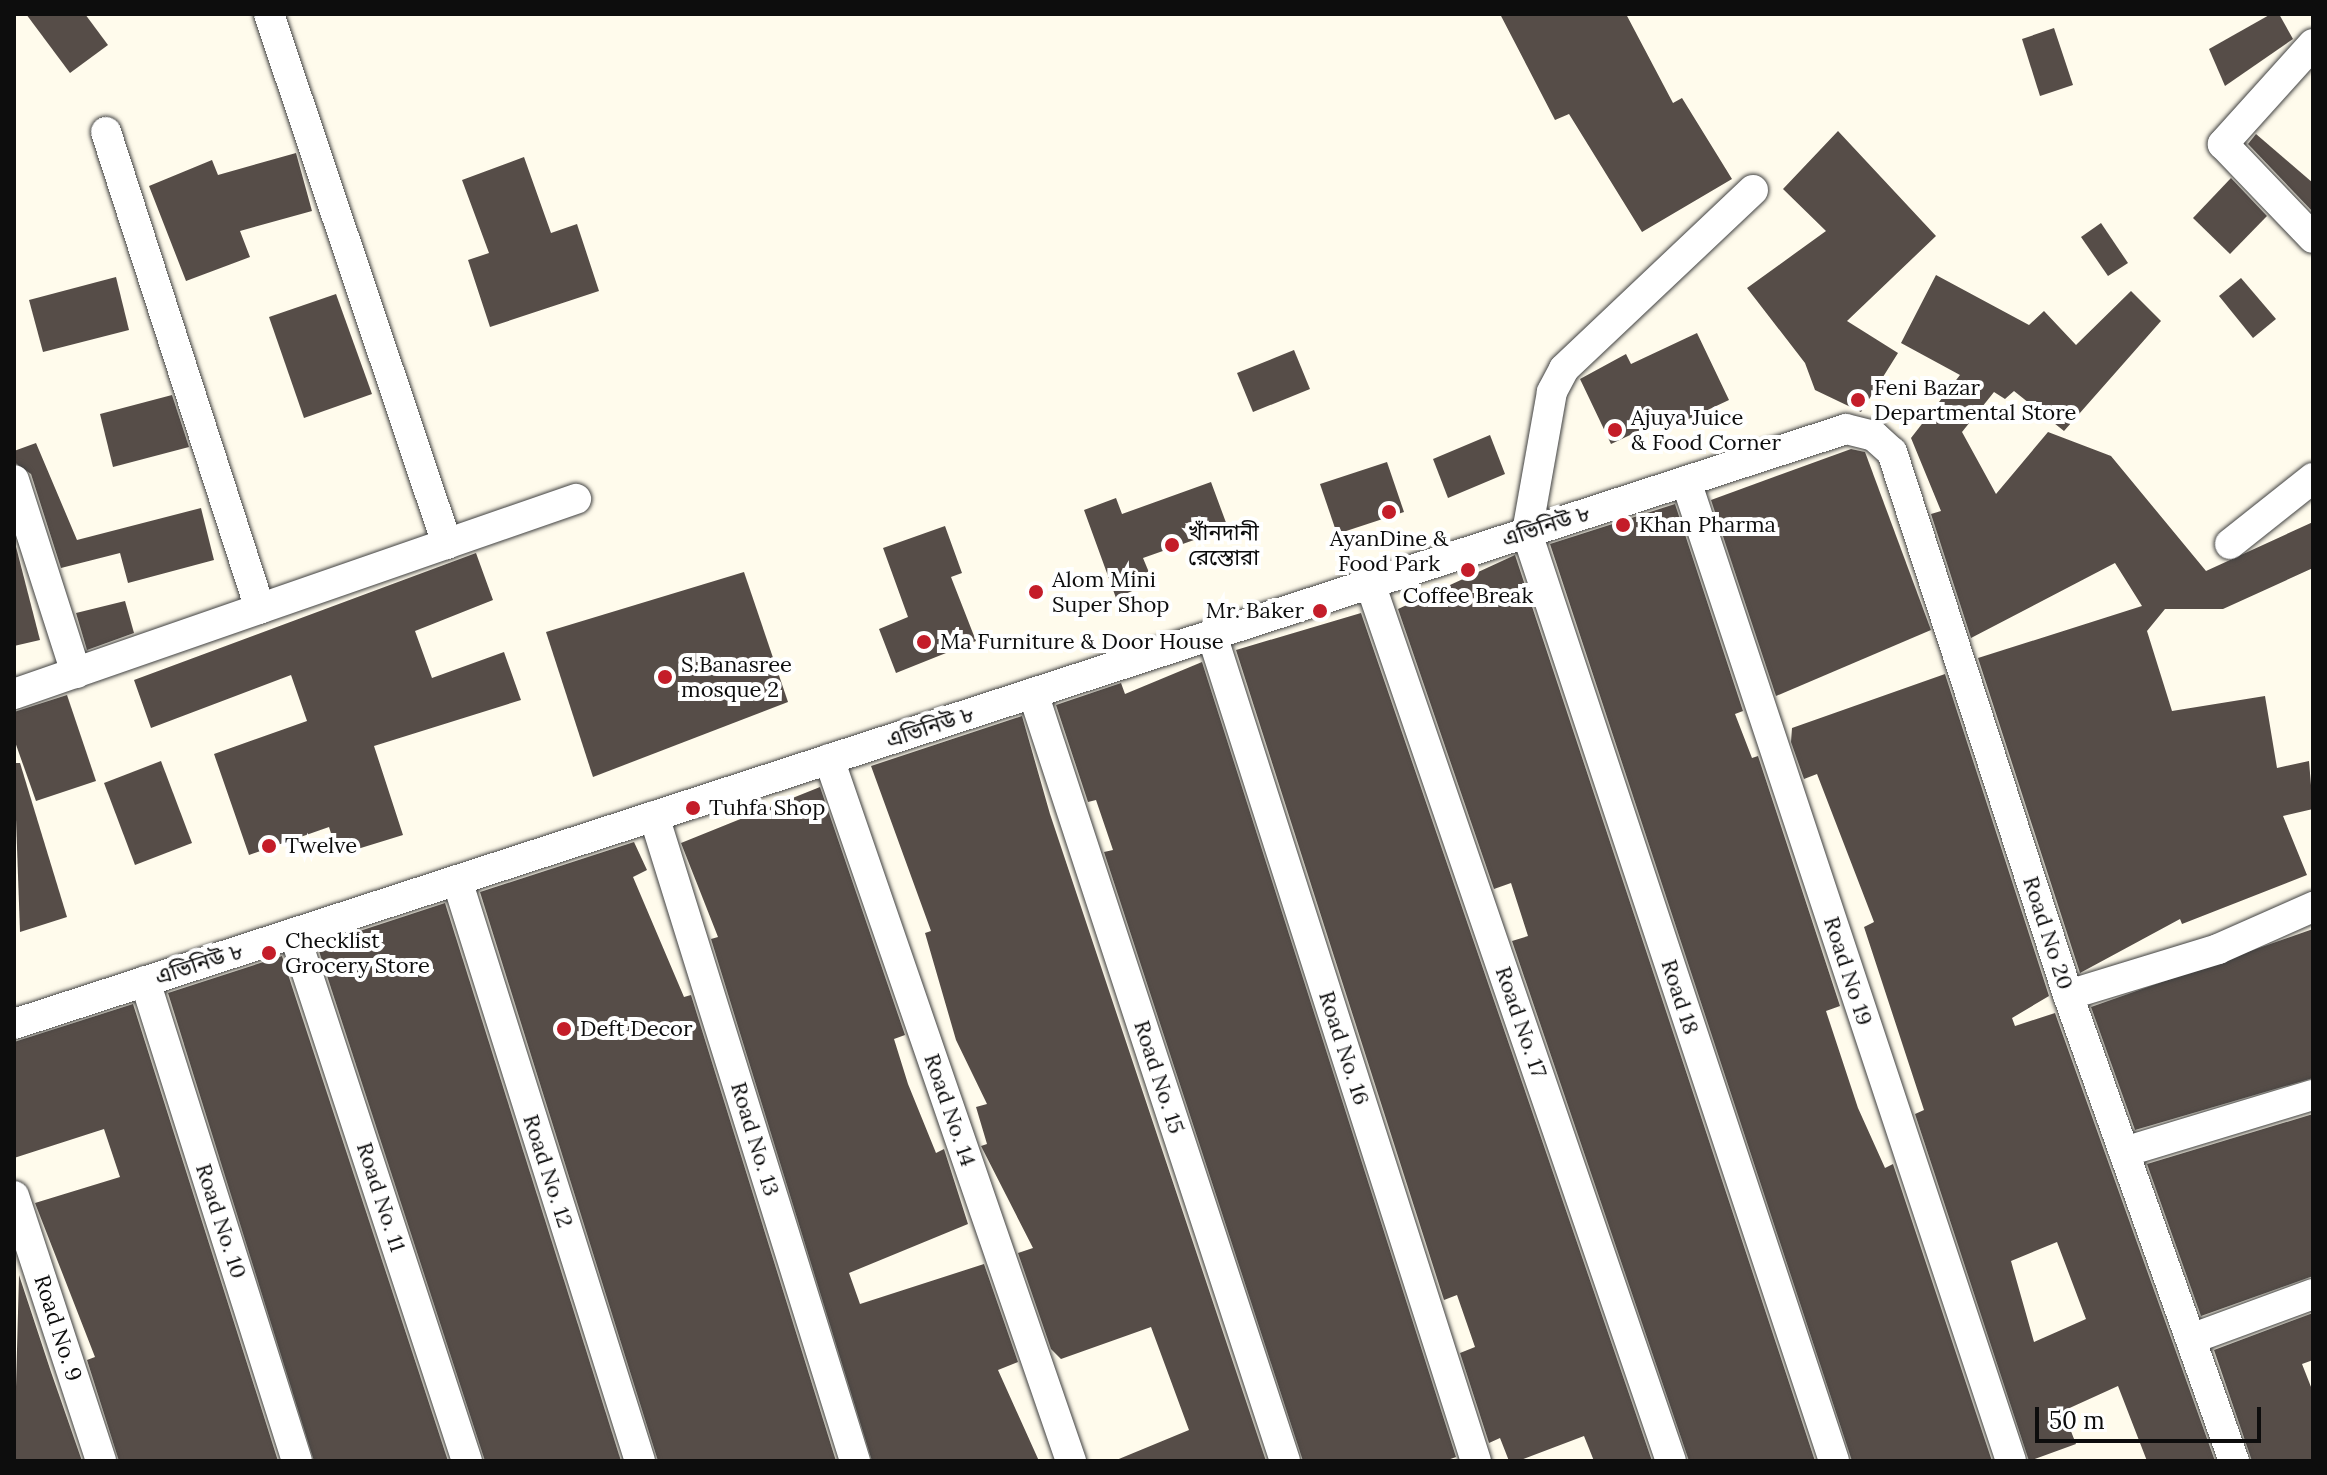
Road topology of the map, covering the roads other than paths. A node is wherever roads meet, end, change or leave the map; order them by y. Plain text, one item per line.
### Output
1 (269, 14) edge
2 (2313, 44) edge
3 (106, 132) dead end
4 (1753, 190) dead end
5 (2313, 238) edge
6 (1846, 429) joint
7 (2313, 478) edge
8 (14, 480) edge
9 (1686, 481) junction
10 (576, 499) dead end
11 (1527, 533) junction
12 (447, 544) junction
13 (2230, 544) dead end
14 (1370, 583) junction
15 (260, 609) junction
16 (1212, 635) junction
17 (76, 673) junction
18 (1033, 693) junction
19 (14, 694) edge
20 (829, 759) junction
21 (654, 816) junction
22 (457, 880) junction
23 (2313, 907) edge
24 (294, 933) junction
25 (145, 981) junction
26 (2068, 995) junction
27 (14, 1024) edge
28 (2313, 1095) edge
29 (2124, 1152) junction
30 (14, 1196) edge
31 (2313, 1294) edge
32 (2191, 1339) junction
33 (101, 1461) edge
34 (297, 1461) edge
35 (467, 1461) edge
36 (640, 1461) edge
37 (855, 1461) edge
38 (1071, 1461) edge
39 (1285, 1461) edge
40 (1476, 1461) edge
41 (1671, 1461) edge
42 (1834, 1461) edge
43 (2011, 1461) edge
44 (2234, 1461) edge

1 - 12 street
2 - 5 street
3 - 15 street
4 - 11 street
6 - 9 street, এভিনিউ ৮
6 - 26 street, Road No 20
7 - 13 street
8 - 17 street
9 - 11 street, এভিনিউ ৮
9 - 43 street, Road No 19
10 - 12 street
11 - 14 street, এভিনিউ ৮
11 - 42 street, Road 18
12 - 15 street
14 - 16 street, এভিনিউ ৮
14 - 41 street, Road No. 17
15 - 17 street
16 - 18 street, এভিনিউ ৮
16 - 40 street, Road No. 16
17 - 19 street
18 - 20 street, এভিনিউ ৮
18 - 39 street, Road No. 15
20 - 21 street, এভিনিউ ৮
20 - 38 street, Road No. 14
21 - 22 street, এভিনিউ ৮
21 - 37 street, Road No. 13
22 - 24 street, এভিনিউ ৮
22 - 36 street, Road No. 12
23 - 26 street
24 - 25 street, এভিনিউ ৮
24 - 35 street, Road No. 11
25 - 27 street, এভিনিউ ৮
25 - 34 street, Road No. 10
26 - 29 street, Road No 20
28 - 29 street
29 - 32 street, Road No 20
30 - 33 street, Road No. 9
31 - 32 street
32 - 44 street, Road No 20

